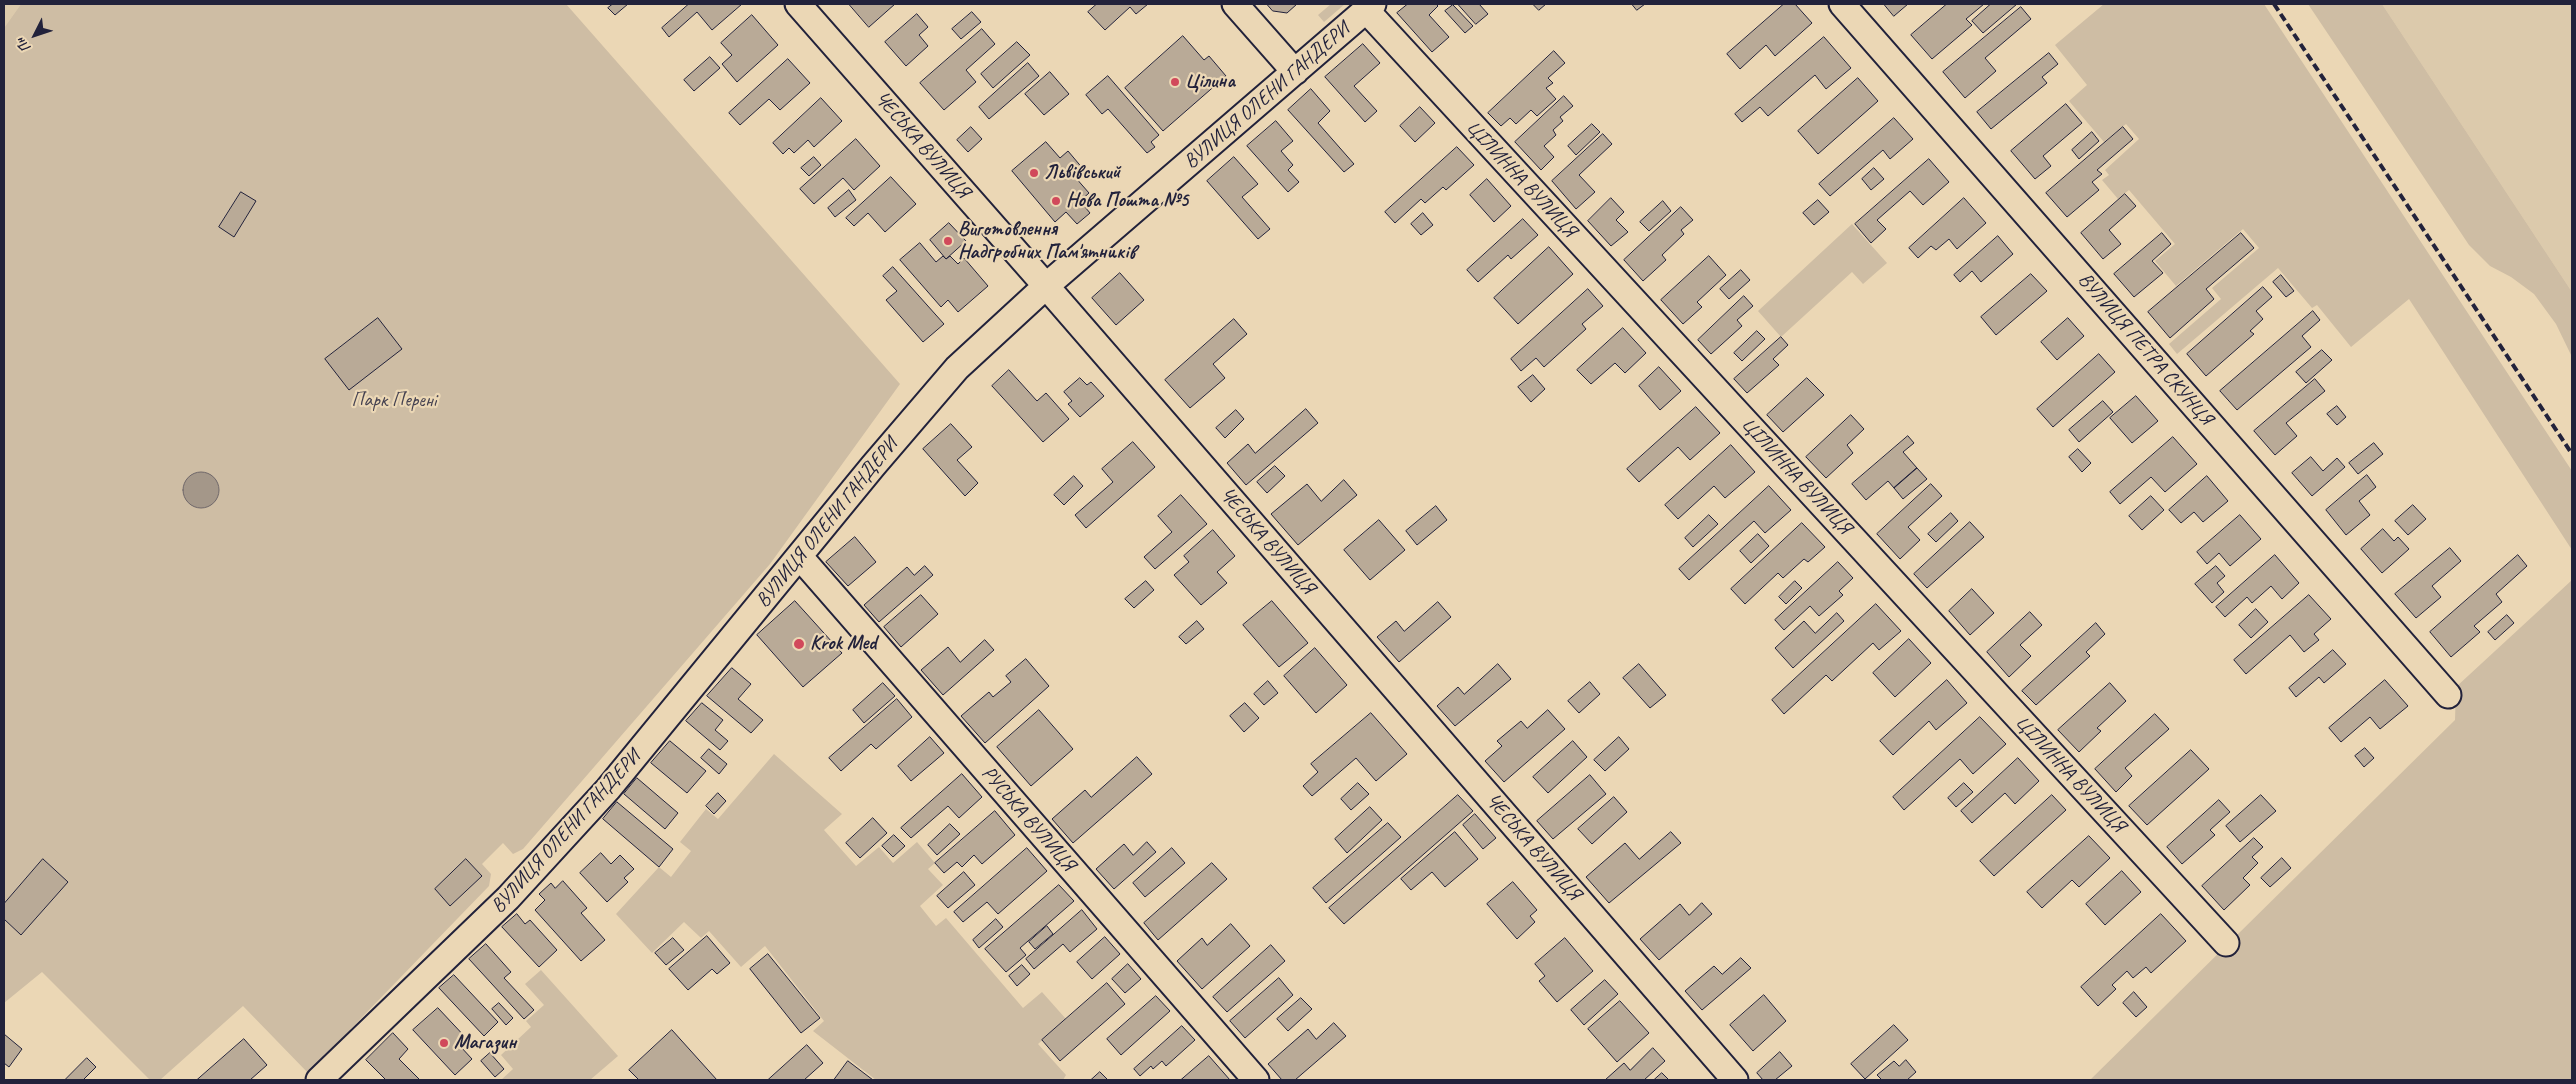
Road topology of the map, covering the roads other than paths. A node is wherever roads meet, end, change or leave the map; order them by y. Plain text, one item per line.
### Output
1 (798, 4) edge
2 (1235, 4) edge
3 (1842, 4) edge
4 (1369, 7) edge
5 (1295, 72) junction
6 (1046, 286) junction
7 (800, 557) junction
8 (2448, 695) dead end
9 (2226, 943) dead end
10 (319, 1080) edge
11 (1256, 1080) edge
12 (1735, 1080) edge

1 - 6 street, ЧЕСЬКА ВУЛИЦЯ
2 - 5 street
3 - 8 street, ВУЛИЦЯ ПЕТРА СКУНЦЯ
4 - 5 street, ВУЛИЦЯ ОЛЕНИ ГАНДЕРИ
4 - 9 street, ЦІЛИННА ВУЛИЦЯ
5 - 6 street, ВУЛИЦЯ ОЛЕНИ ГАНДЕРИ
6 - 7 street, ВУЛИЦЯ ОЛЕНИ ГАНДЕРИ
6 - 12 street, ЧЕСЬКА ВУЛИЦЯ
7 - 10 street, ВУЛИЦЯ ОЛЕНИ ГАНДЕРИ
7 - 11 street, РУСЬКА ВУЛИЦЯ

